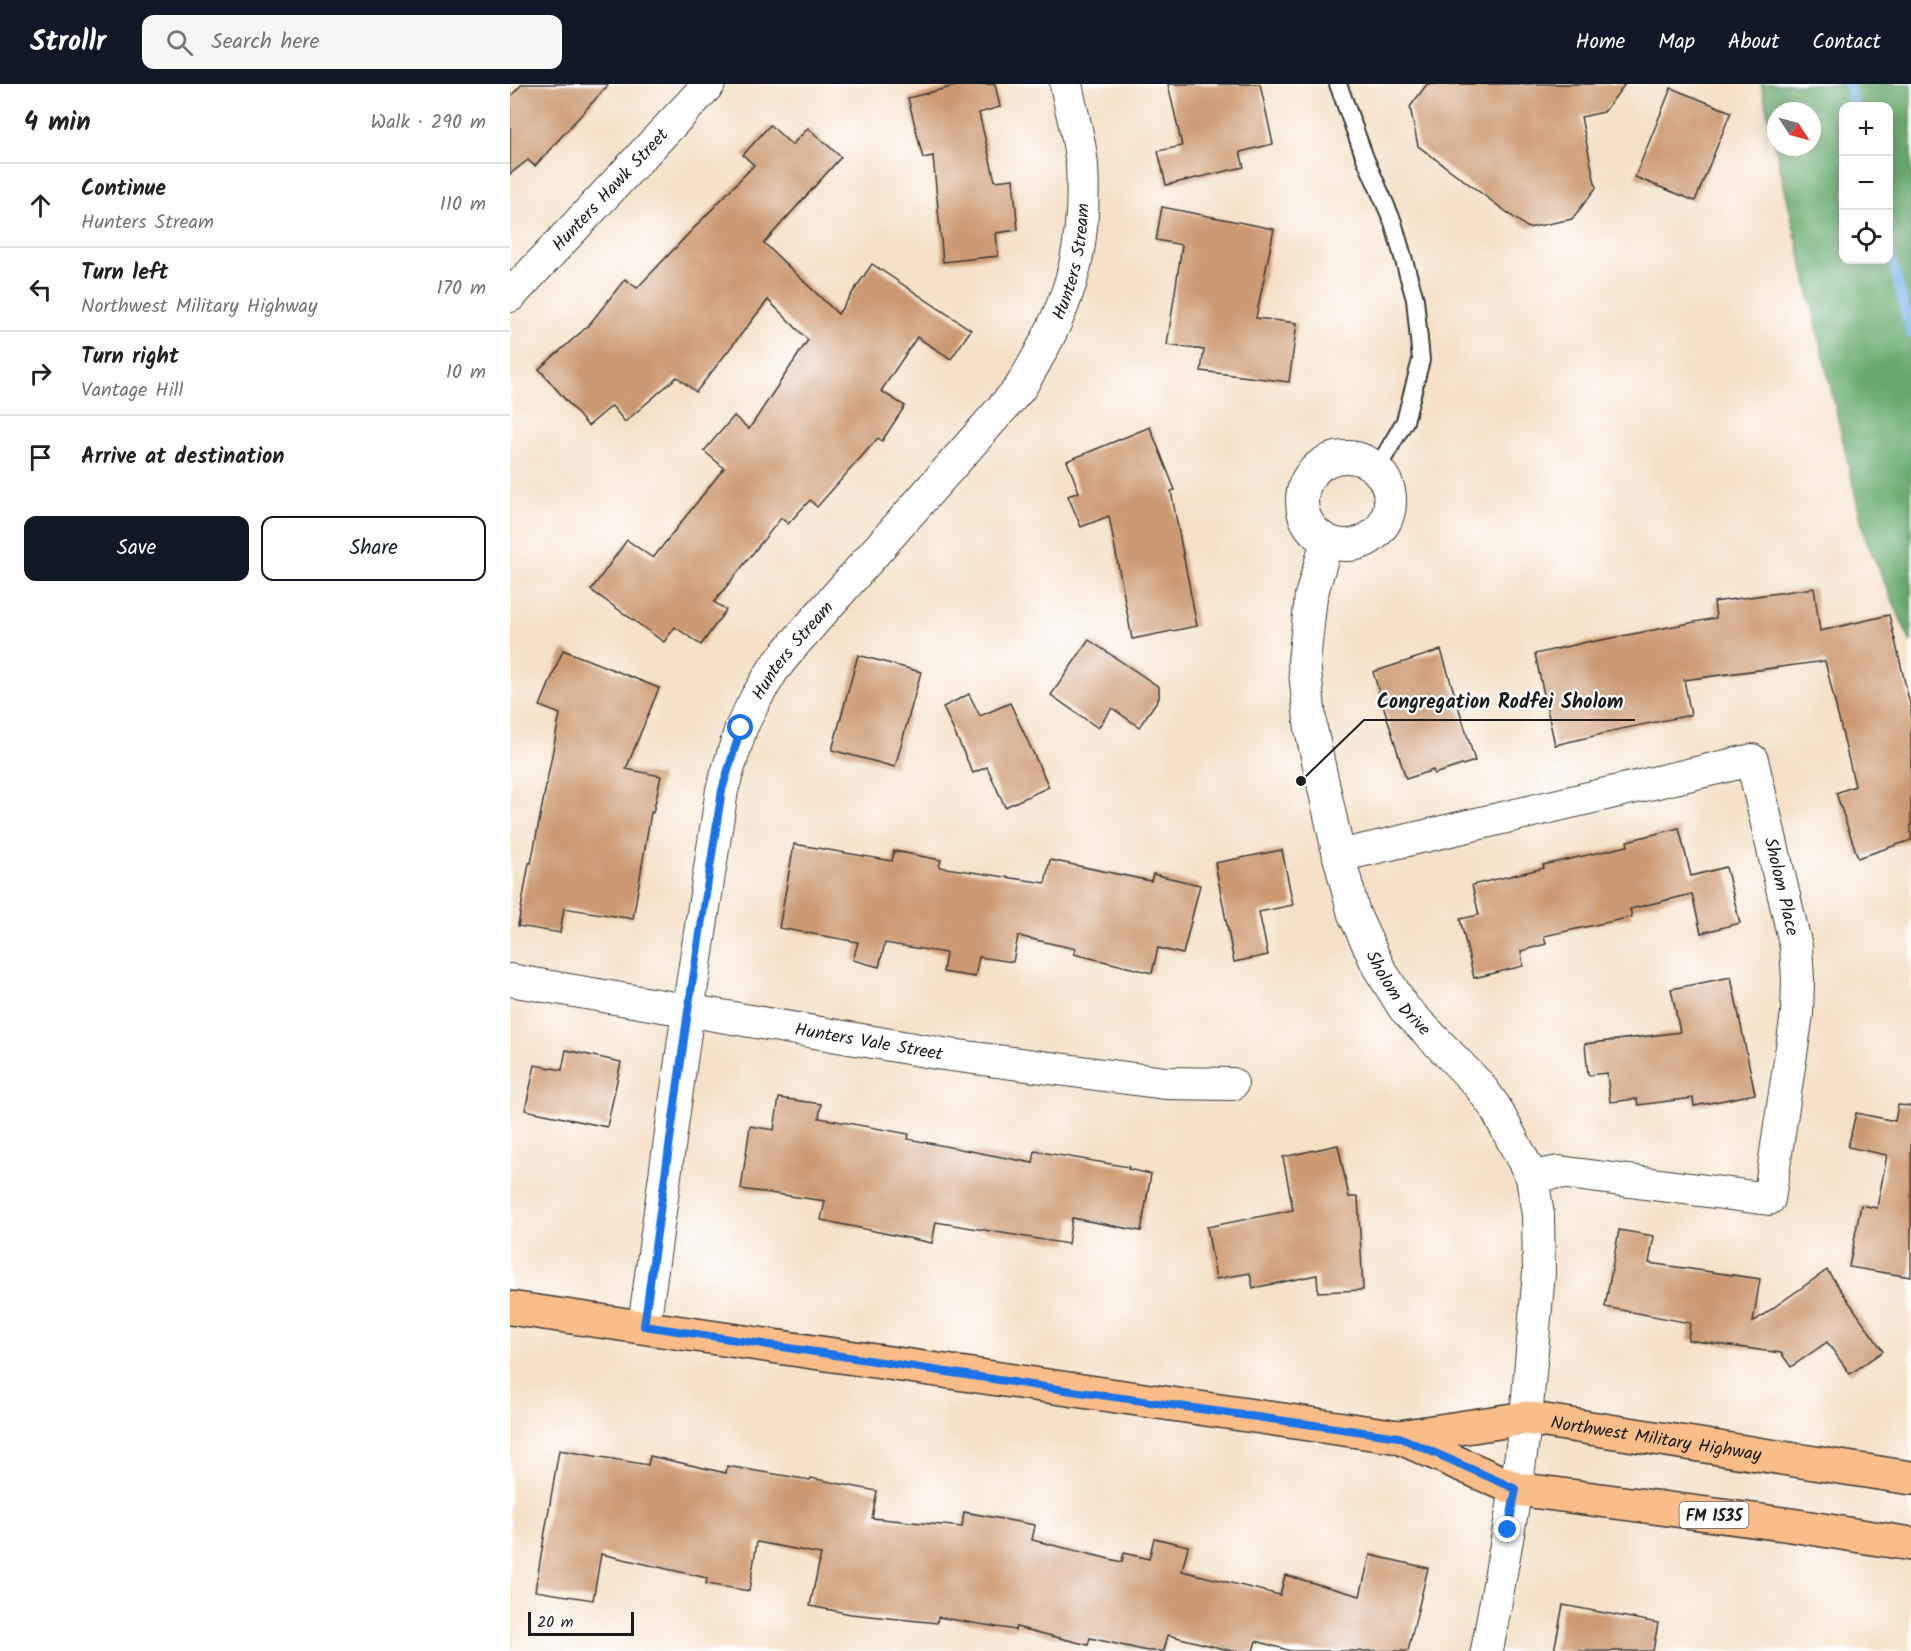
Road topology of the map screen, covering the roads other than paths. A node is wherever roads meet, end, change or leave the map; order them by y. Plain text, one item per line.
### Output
1 (709, 84) edge
2 (1066, 84) edge
3 (1338, 84) edge
4 (510, 296) edge
5 (1377, 469) junction
6 (1327, 541) junction
7 (1339, 856) junction
8 (510, 980) edge
9 (688, 1011) junction
10 (1232, 1084) dead end
11 (1532, 1177) junction
12 (510, 1308) edge
13 (644, 1326) junction
14 (1526, 1418) junction
15 (1399, 1437) junction
16 (1911, 1478) edge
17 (1516, 1489) junction
18 (1911, 1544) edge
19 (1486, 1651) edge

1 - 4 street, Hunters Hawk Street
2 - 9 street, Hunters Stream
3 - 5 lane
5 - 6 street
5 - 6 street
6 - 7 street, Sholom Drive
7 - 11 street, Sholom Drive
7 - 11 street, Sholom Place
8 - 9 street, Hunters Vale Street
9 - 10 street, Hunters Vale Street
9 - 13 street, Hunters Stream
11 - 14 street, Sholom Drive
12 - 13 main road, Northwest Military Highway / FM 1535
13 - 15 main road, Northwest Military Highway / FM 1535
14 - 15 main road, Northwest Military Highway / FM 1535
14 - 16 main road, Northwest Military Highway / FM 1535
14 - 17 street, Sholom Drive
15 - 17 main road, Northwest Military Highway / FM 1535
17 - 18 main road, Northwest Military Highway / FM 1535
17 - 19 street, Sholom Drive

